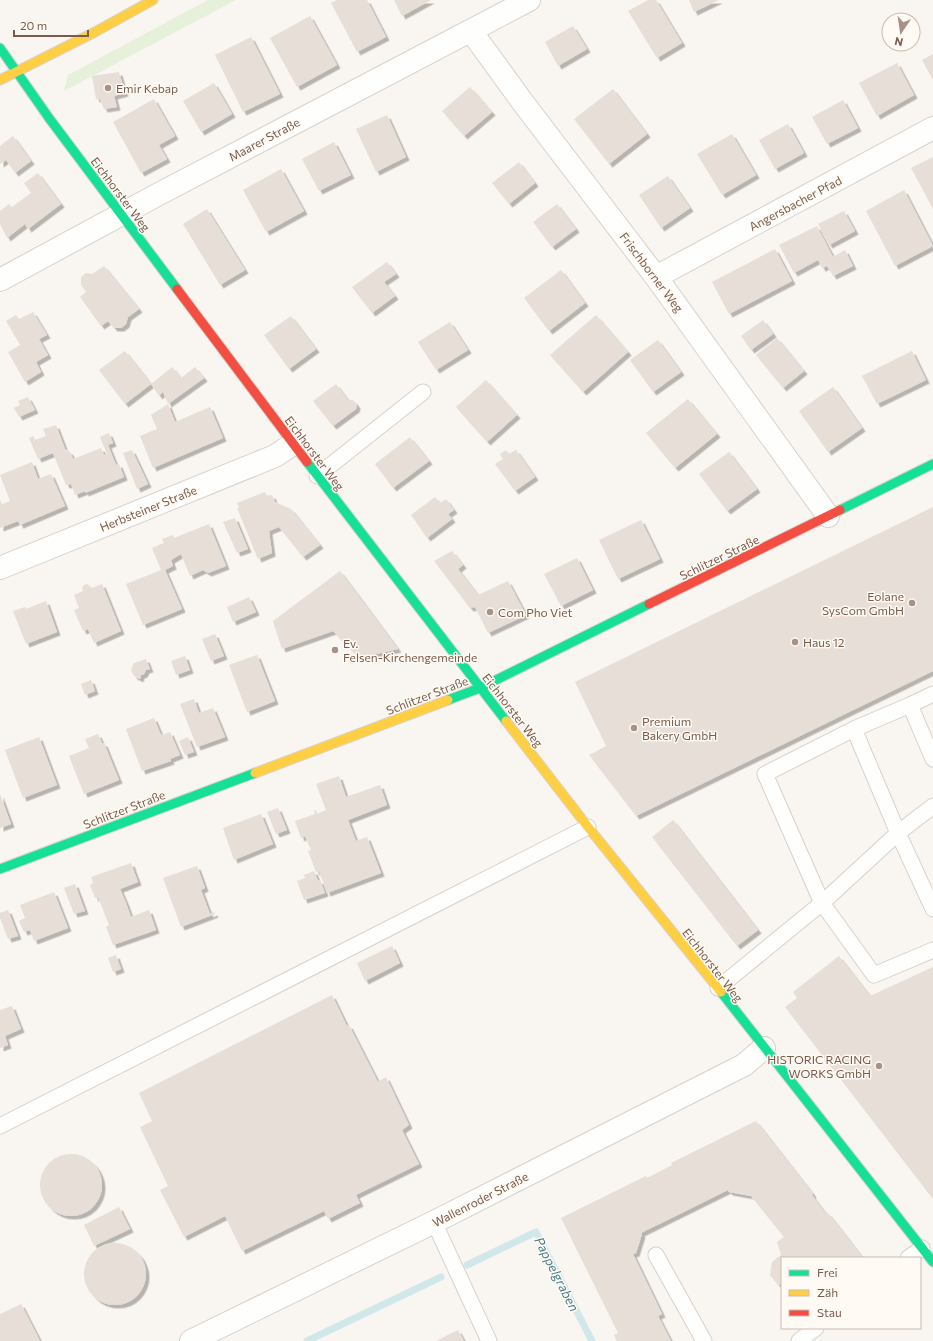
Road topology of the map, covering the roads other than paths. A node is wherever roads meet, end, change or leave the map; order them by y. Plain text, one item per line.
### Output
1 (153, 0) edge
2 (529, 0) edge
3 (471, 31) junction
4 (0, 48) edge
5 (16, 71) junction
6 (0, 80) edge
7 (933, 128) edge
8 (121, 214) junction
9 (656, 277) junction
10 (0, 280) edge
11 (423, 392) dead end
12 (293, 444) junction
13 (933, 464) edge
14 (317, 476) junction
15 (828, 516) junction
16 (0, 568) edge
17 (480, 688) junction
18 (933, 694) edge
19 (910, 705) junction
20 (854, 729) junction
21 (933, 759) edge
22 (933, 806) edge
23 (588, 827) junction
24 (898, 833) junction
25 (0, 869) edge
26 (822, 902) junction
27 (933, 910) edge
28 (933, 950) edge
29 (718, 988) junction
30 (764, 1048) junction
31 (0, 1126) edge
32 (434, 1222) junction
33 (922, 1248) junction
34 (656, 1255) dead end
35 (909, 1257) edge
36 (933, 1262) edge
37 (815, 1329) edge
38 (191, 1341) edge
39 (489, 1341) edge
40 (704, 1341) edge
41 (799, 1341) edge

1 - 5 main road
2 - 3 street, Maarer Straße
3 - 8 street, Maarer Straße
3 - 9 street, Frischborner Weg
4 - 5 main road, Eichhorster Weg
5 - 6 main road
5 - 8 main road, Eichhorster Weg
7 - 9 street, Angersbacher Pfad
8 - 10 street, Maarer Straße
8 - 12 main road, Eichhorster Weg
9 - 15 street, Frischborner Weg
11 - 14 lane
12 - 14 main road, Eichhorster Weg
12 - 16 street, Herbsteiner Straße
13 - 15 main road, Schlitzer Straße
14 - 17 main road, Eichhorster Weg
15 - 17 main road, Schlitzer Straße
17 - 23 main road, Eichhorster Weg
17 - 25 main road, Schlitzer Straße
18 - 19 lane
19 - 20 lane
19 - 21 lane
20 - 24 lane
20 - 26 lane
22 - 24 lane
23 - 29 main road, Eichhorster Weg
23 - 31 lane
24 - 26 lane
24 - 27 lane
26 - 28 lane
26 - 29 lane
29 - 30 main road, Eichhorster Weg
30 - 32 street, Wallenroder Straße
30 - 33 main road, Eichhorster Weg
32 - 38 street, Wallenroder Straße
32 - 39 lane
33 - 35 lane
33 - 36 main road, Eichhorster Weg
34 - 40 lane
37 - 41 lane

